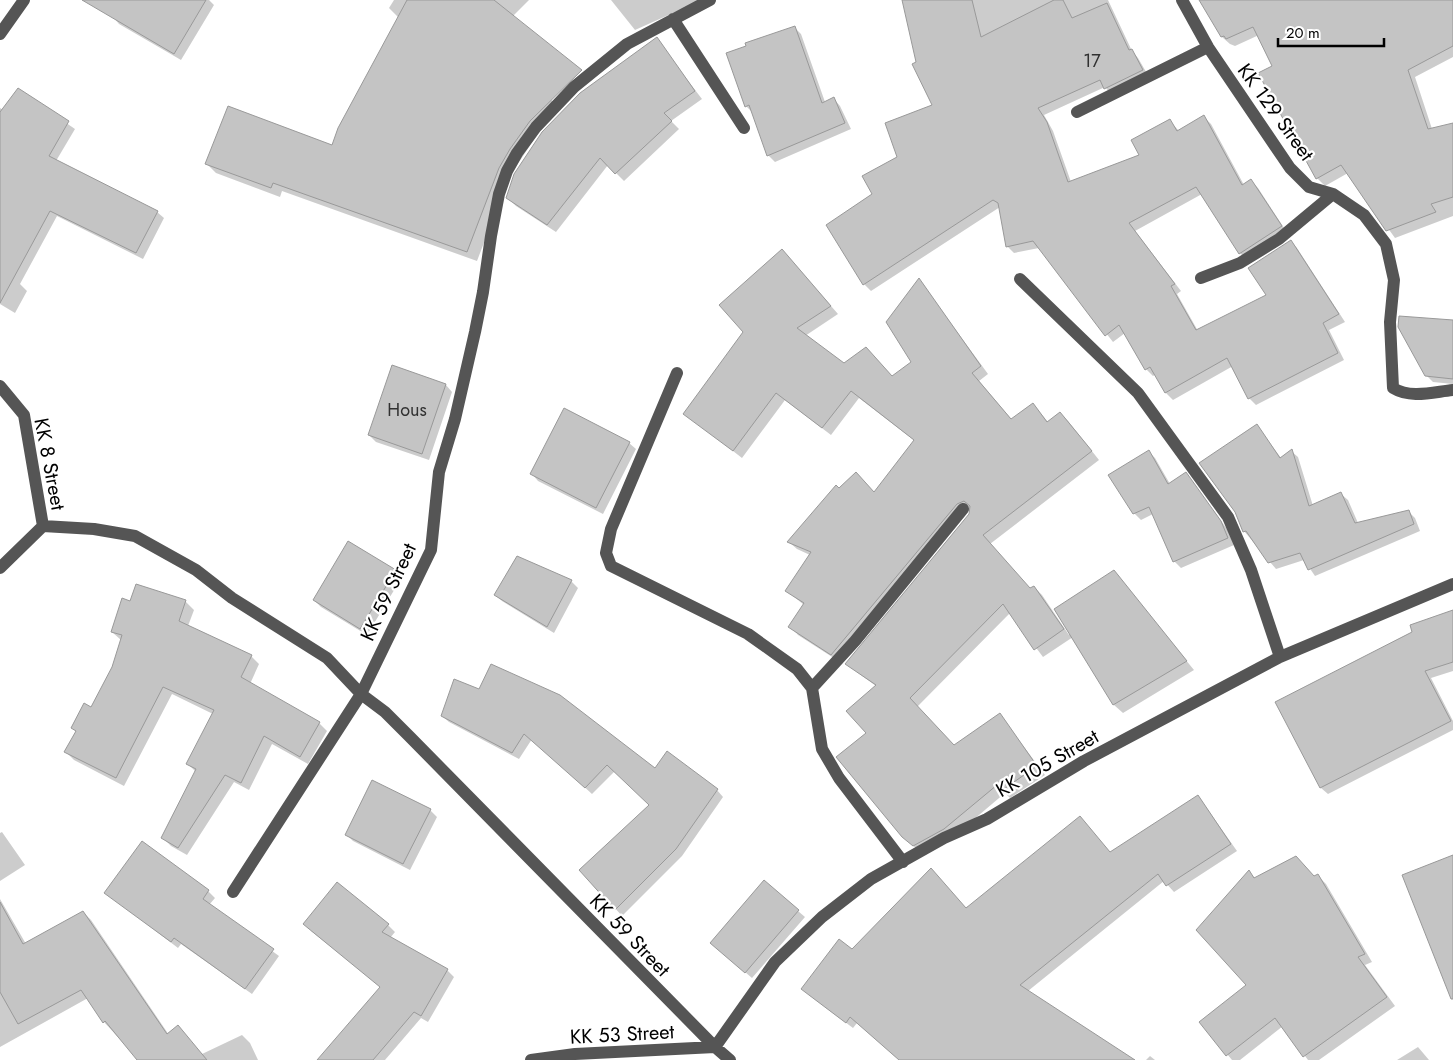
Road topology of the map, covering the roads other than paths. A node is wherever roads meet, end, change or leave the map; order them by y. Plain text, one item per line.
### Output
1 (24, 0) edge
2 (710, 0) edge
3 (1182, 0) edge
4 (673, 19) junction
5 (0, 34) edge
6 (1208, 47) junction
7 (1077, 112) dead end
8 (744, 128) dead end
9 (1333, 194) junction
10 (1200, 278) dead end
11 (1020, 279) dead end
12 (677, 373) dead end
13 (0, 386) edge
14 (1453, 390) edge
15 (964, 509) dead end
16 (43, 526) junction
17 (0, 568) edge
18 (1453, 584) edge
19 (1280, 657) junction
20 (812, 688) junction
21 (361, 694) junction
22 (903, 862) junction
23 (233, 892) dead end
24 (715, 1047) junction
25 (531, 1060) edge
26 (730, 1060) edge

1 - 5 street
2 - 4 street, KK 59 Street
3 - 6 street, KK 129 Street
4 - 8 street
4 - 21 street, KK 59 Street
6 - 7 street
6 - 9 street, KK 129 Street
9 - 10 street
9 - 14 street, KK 129 Street
11 - 19 street
12 - 20 street
13 - 16 street, KK 8 Street
15 - 20 street
16 - 17 street, KK 8 Street
16 - 21 street
18 - 19 street, KK 105 Street
19 - 22 street, KK 105 Street
20 - 22 street
21 - 23 street
21 - 24 street, KK 59 Street
22 - 24 street, KK 105 Street
24 - 25 street, KK 53 Street
24 - 26 street, KK 59 Street

